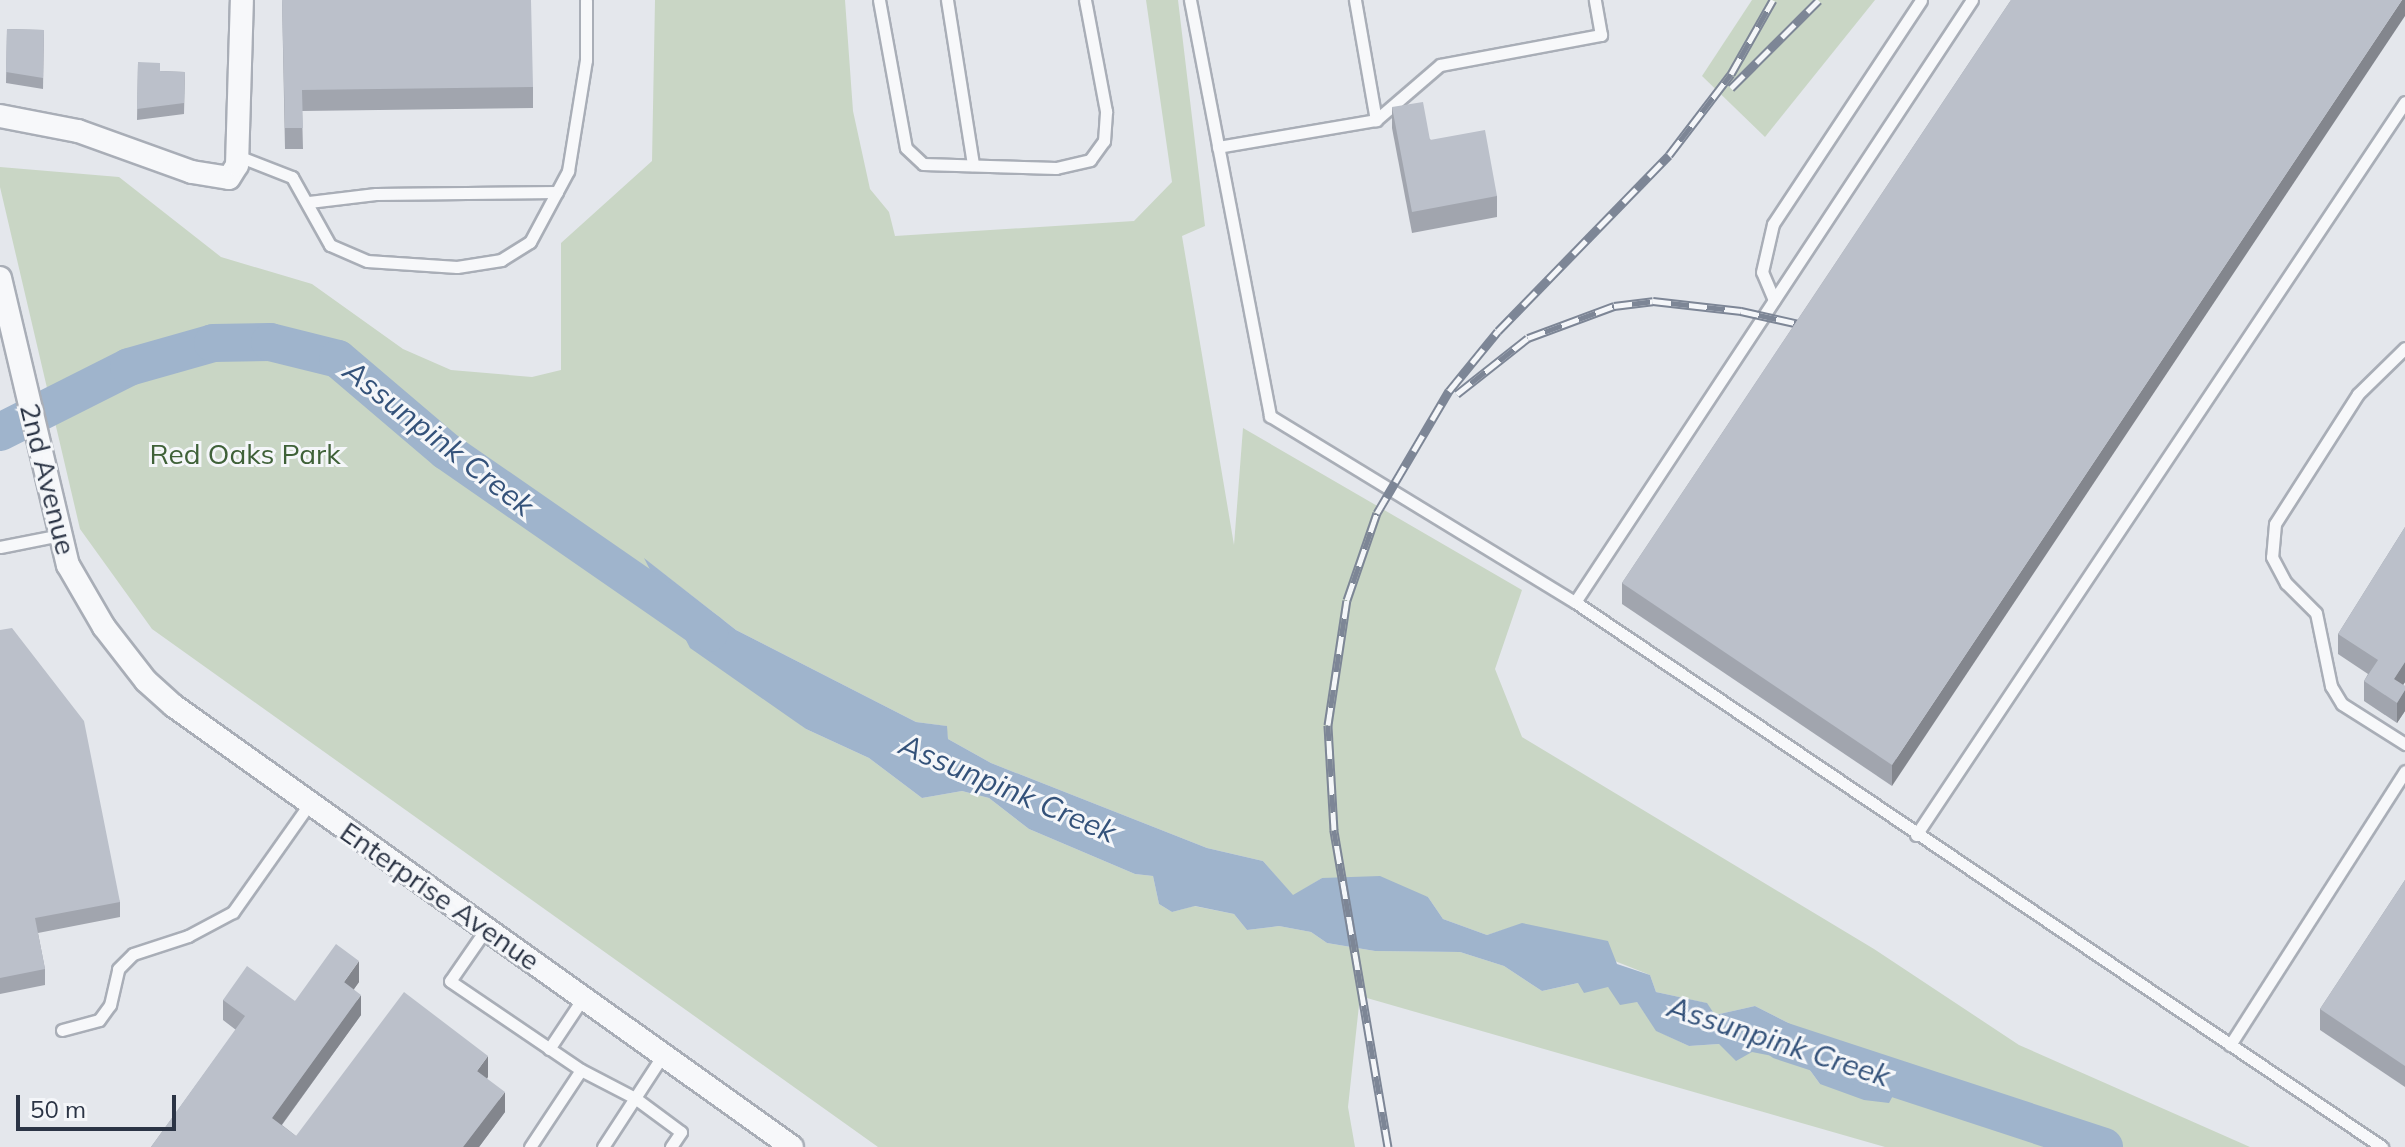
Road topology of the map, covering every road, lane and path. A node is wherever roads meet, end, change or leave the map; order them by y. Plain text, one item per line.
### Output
1 (242, 0) edge
2 (586, 0) edge
3 (879, 0) edge
4 (947, 0) edge
5 (1085, 0) edge
6 (1190, 0) edge
7 (1355, 0) edge
8 (1595, 0) edge
9 (1921, 0) edge
10 (1972, 0) edge
11 (2405, 102) edge
12 (0, 116) edge
13 (1376, 120) junction
14 (1218, 147) junction
15 (238, 156) junction
16 (973, 165) junction
17 (557, 192) junction
18 (309, 202) junction
19 (0, 278) edge
20 (1774, 300) junction
21 (2405, 348) edge
22 (60, 535) junction
23 (0, 547) edge
24 (1575, 602) junction
25 (104, 627) joint
26 (2405, 744) edge
27 (2405, 771) edge
28 (310, 803) junction
29 (1916, 835) junction
30 (486, 929) junction
31 (583, 998) junction
32 (62, 1030) dead end
33 (2230, 1045) junction
34 (549, 1049) junction
35 (663, 1055) junction
36 (581, 1070) junction
37 (635, 1098) junction
38 (530, 1147) edge
39 (603, 1147) edge
40 (671, 1147) edge
41 (792, 1147) edge
42 (2382, 1147) edge

1 - 15 street
2 - 17 lane
3 - 16 lane
4 - 16 lane
5 - 16 lane
6 - 14 lane
7 - 13 lane
8 - 13 lane
9 - 20 lane
10 - 20 lane
11 - 29 lane
12 - 15 street
13 - 14 lane
14 - 24 lane
15 - 18 lane
17 - 18 lane
17 - 18 lane
19 - 22 street, 2nd Avenue
20 - 24 lane
21 - 26 lane
22 - 23 lane
22 - 25 street, 2nd Avenue
24 - 29 lane
25 - 28 street, Enterprise Avenue
27 - 33 lane
28 - 30 street, Enterprise Avenue
28 - 32 lane
29 - 33 lane
30 - 31 street, Enterprise Avenue
30 - 34 lane
31 - 34 lane
31 - 35 street, Enterprise Avenue
33 - 42 lane
34 - 36 lane
35 - 37 lane
35 - 41 street, Enterprise Avenue
36 - 37 lane
36 - 38 lane
37 - 39 lane
37 - 40 lane

